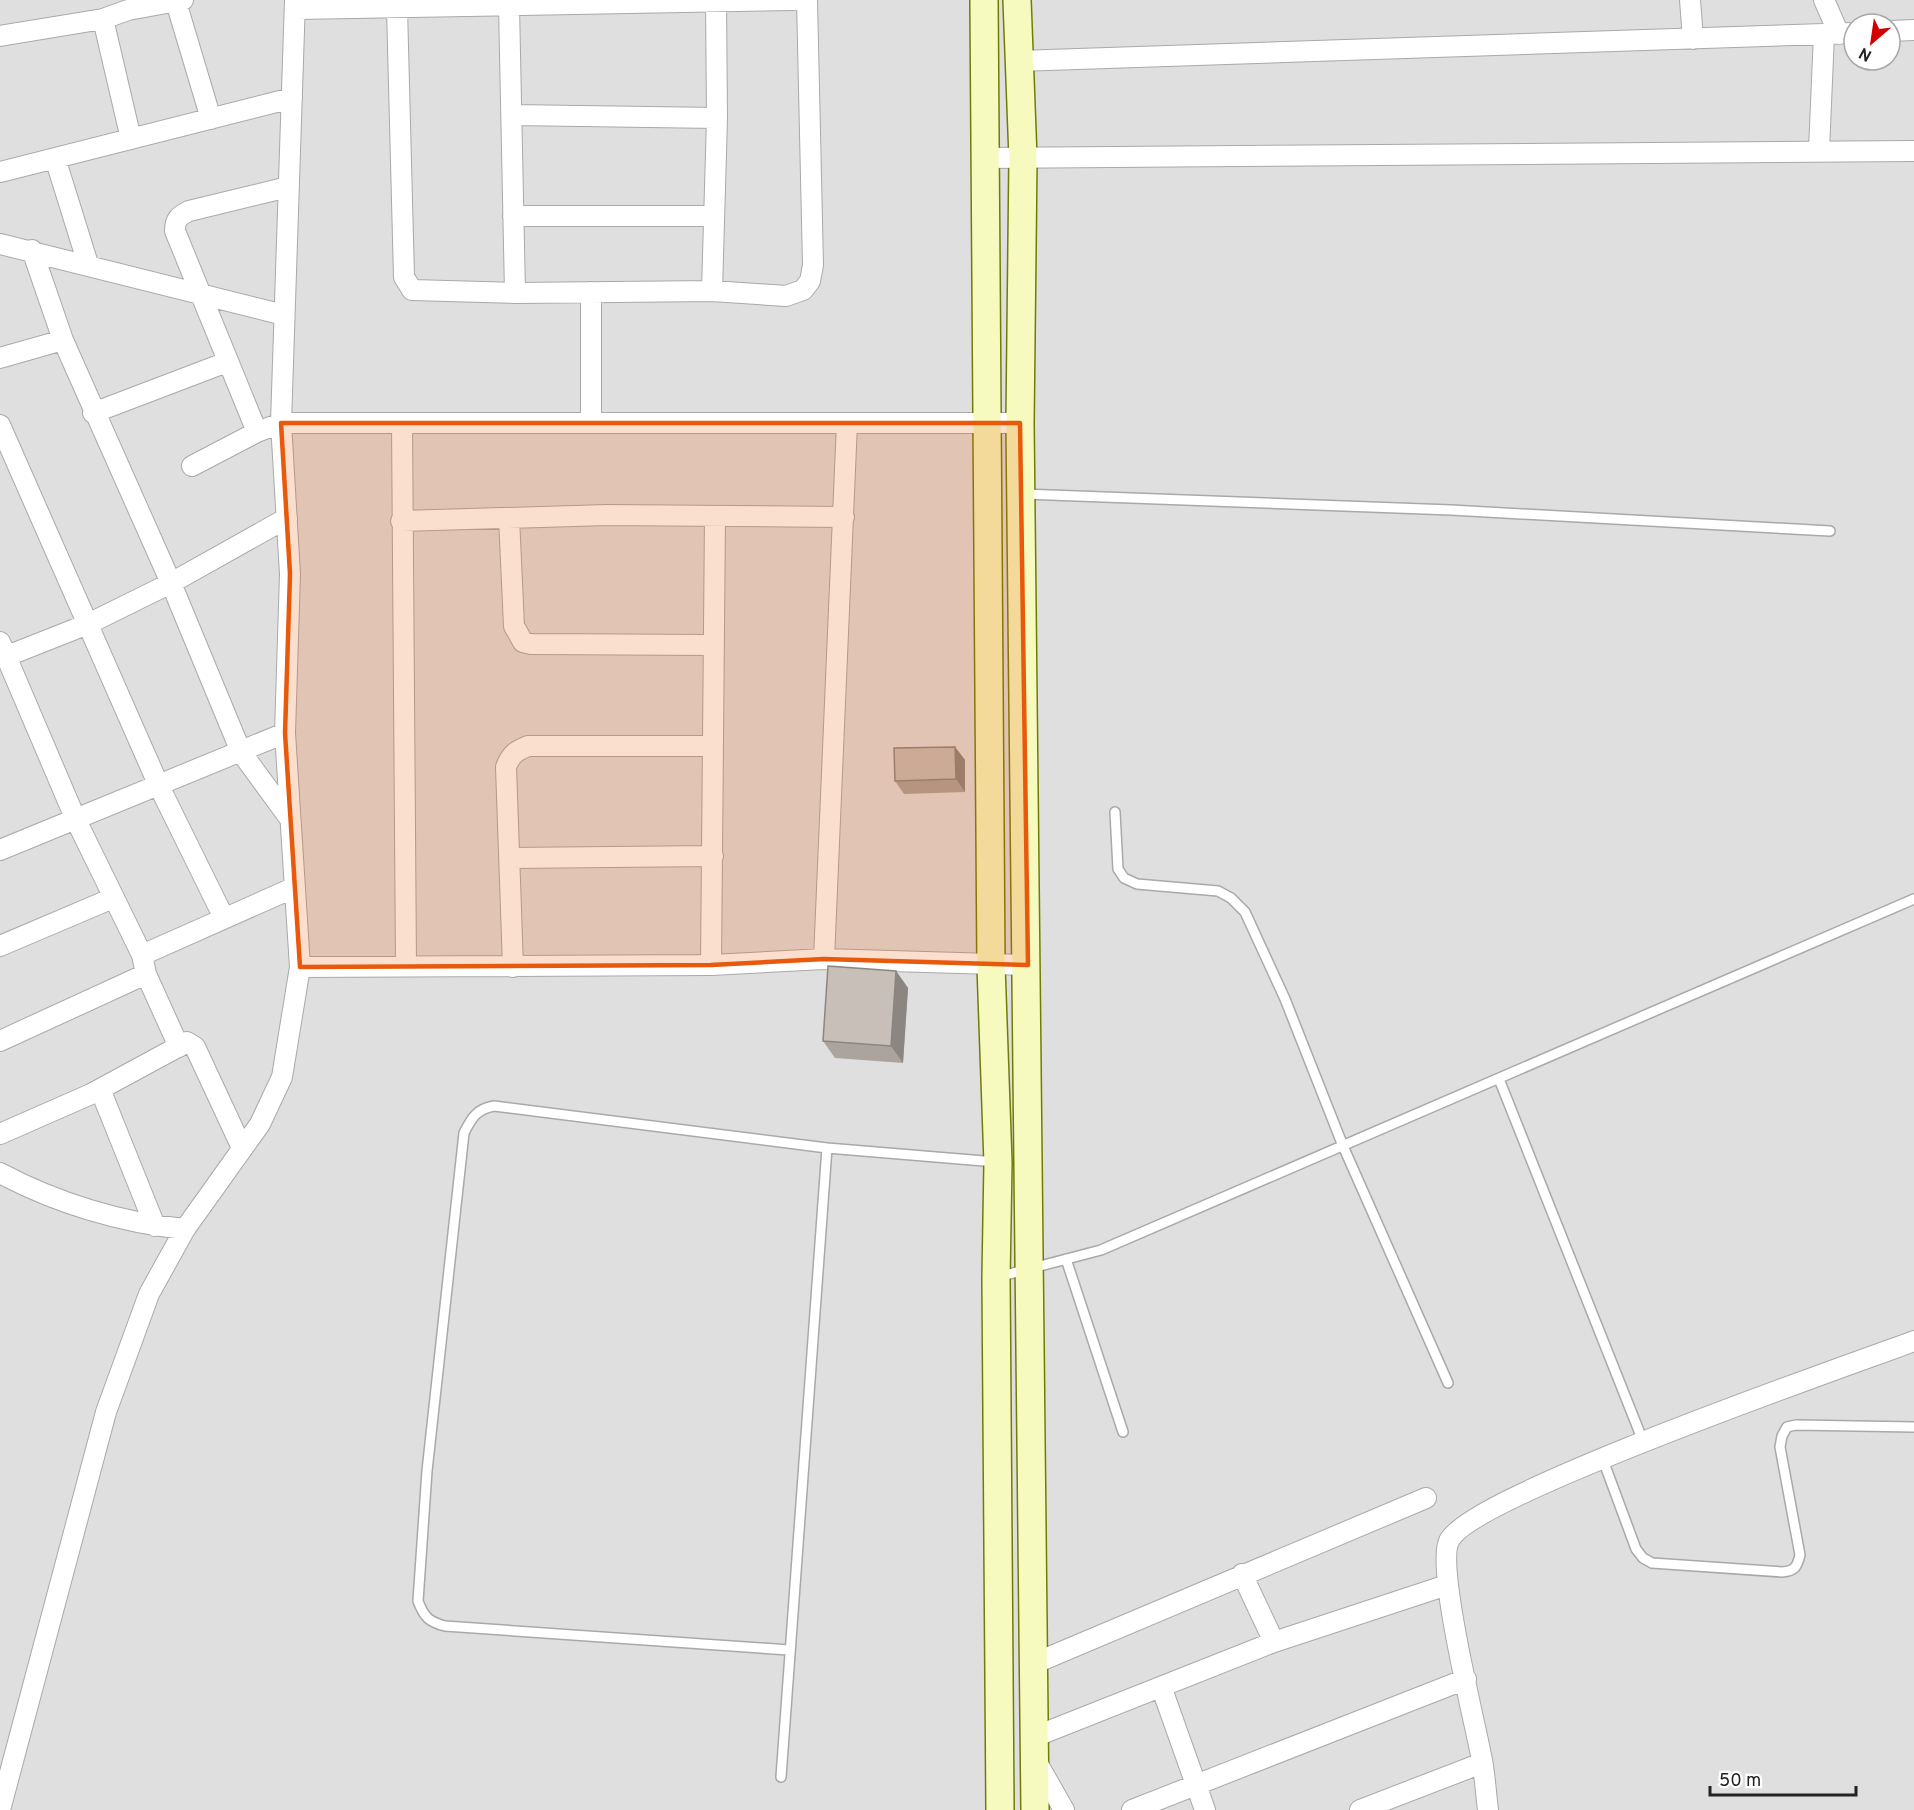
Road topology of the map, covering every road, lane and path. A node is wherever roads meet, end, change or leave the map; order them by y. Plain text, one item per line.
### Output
1 (716, 0) edge
2 (793, 0) edge
3 (807, 0) edge
4 (984, 0) edge
5 (1017, 0) edge
6 (1690, 0) edge
7 (1824, 0) edge
8 (179, 1) edge
9 (127, 5) edge
10 (296, 5) edge
11 (509, 6) junction
12 (397, 8) junction
13 (103, 19) junction
14 (1839, 34) edge
15 (0, 36) edge
16 (1693, 39) junction
17 (1018, 61) junction
18 (292, 98) junction
19 (512, 115) junction
20 (717, 118) junction
21 (211, 119) junction
22 (131, 139) junction
23 (1819, 150) junction
24 (1914, 151) edge
25 (55, 158) junction
26 (985, 158) junction
27 (1023, 158) junction
28 (0, 172) edge
29 (288, 187) junction
30 (513, 216) junction
31 (714, 216) junction
32 (0, 244) edge
33 (32, 250) junction
34 (88, 264) junction
35 (712, 291) junction
36 (591, 292) junction
37 (515, 293) junction
38 (202, 296) junction
39 (284, 315) junction
40 (63, 340) junction
41 (0, 358) edge
42 (227, 362) junction
43 (93, 413) junction
44 (281, 423) junction
45 (402, 423) junction
46 (591, 423) junction
47 (847, 423) junction
48 (986, 423) junction
49 (1020, 423) junction
50 (0, 425) edge
51 (257, 432) junction
52 (192, 466) dead end
53 (1022, 494) junction
54 (715, 516) junction
55 (844, 517) junction
56 (287, 518) junction
57 (509, 518) junction
58 (401, 521) junction
59 (1830, 531) dead end
60 (171, 583) junction
61 (88, 624) junction
62 (713, 645) junction
63 (4, 649) edge
64 (285, 733) junction
65 (713, 746) junction
66 (241, 752) junction
67 (159, 786) junction
68 (1115, 812) dead end
69 (290, 819) junction
70 (76, 820) junction
71 (0, 850) edge
72 (712, 856) junction
73 (510, 858) junction
74 (293, 888) junction
75 (113, 898) junction
76 (1914, 898) edge
77 (224, 918) junction
78 (0, 946) edge
79 (824, 959) junction
80 (144, 965) junction
81 (406, 965) junction
82 (711, 965) junction
83 (1028, 965) junction
84 (991, 966) junction
85 (513, 967) junction
86 (300, 968) junction
87 (0, 1041) edge
88 (179, 1047) junction
89 (1499, 1079) junction
90 (100, 1089) junction
91 (0, 1134) edge
92 (1343, 1146) junction
93 (242, 1148) junction
94 (827, 1148) junction
95 (998, 1163) junction
96 (0, 1173) edge
97 (155, 1226) junction
98 (185, 1229) junction
99 (1066, 1259) junction
100 (1029, 1269) junction
101 (996, 1278) junction
102 (1914, 1341) edge
103 (1448, 1383) dead end
104 (1914, 1426) edge
105 (1124, 1432) dead end
106 (1643, 1441) junction
107 (1603, 1460) junction
108 (1426, 1498) dead end
109 (1031, 1526) junction
110 (998, 1528) junction
111 (1242, 1574) junction
112 (1447, 1586) junction
113 (1275, 1642) junction
114 (789, 1650) junction
115 (1032, 1664) junction
116 (1466, 1679) junction
117 (1162, 1689) junction
118 (1034, 1747) junction
119 (1482, 1762) junction
120 (781, 1777) dead end
121 (1196, 1785) junction
122 (0, 1810) edge
123 (1000, 1810) edge
124 (1035, 1810) edge
125 (1064, 1810) edge
126 (1132, 1810) edge
127 (1205, 1810) edge
128 (1360, 1810) edge
129 (1488, 1810) edge

1 - 2 street
1 - 11 street
1 - 20 street
3 - 35 street
4 - 26 main road
5 - 17 main road
6 - 16 street
7 - 14 street
8 - 9 street
8 - 21 street
9 - 13 street
10 - 12 street
10 - 18 street
11 - 12 street
11 - 19 street
12 - 37 street
13 - 15 street
13 - 22 street
14 - 16 street
14 - 23 street
16 - 17 street
17 - 27 main road
18 - 21 street
18 - 29 street
19 - 20 street
19 - 30 street
20 - 31 street
21 - 22 street
22 - 25 street
23 - 24 street
23 - 27 street
25 - 28 street
25 - 34 street
26 - 27 street
26 - 48 main road
27 - 49 main road
29 - 38 street
29 - 39 street
30 - 31 street
30 - 37 street
31 - 35 street
32 - 33 street
33 - 34 street
33 - 40 street
34 - 38 street
35 - 36 street
36 - 37 street
36 - 46 street
38 - 39 street
38 - 42 street
39 - 44 street
40 - 41 street
40 - 43 street
42 - 43 street
42 - 51 street
43 - 60 street
44 - 45 street
44 - 51 street
44 - 56 street
45 - 46 street
45 - 58 street
46 - 47 street
47 - 48 street
47 - 55 street
48 - 49 street
48 - 84 main road
49 - 53 main road
50 - 61 street
51 - 52 street
53 - 59 lane
53 - 83 main road
54 - 55 street
54 - 57 street
54 - 62 street
55 - 79 street
56 - 60 street
56 - 64 street
57 - 58 street
57 - 62 street
58 - 81 street
60 - 61 street
60 - 66 street
61 - 63 street
61 - 67 street
62 - 65 street
63 - 70 street
64 - 66 street
64 - 69 street
65 - 72 street
65 - 73 street
66 - 67 street
66 - 69 street
67 - 70 street
67 - 77 street
68 - 92 lane
69 - 74 street
70 - 71 street
70 - 75 street
72 - 73 street
72 - 82 street
73 - 85 street
74 - 77 street
74 - 86 street
75 - 78 street
75 - 80 street
76 - 89 lane
77 - 80 street
79 - 82 street
79 - 84 street
80 - 87 street
80 - 88 street
81 - 85 street
81 - 86 street
82 - 85 street
83 - 84 street
83 - 100 main road
84 - 95 main road
86 - 93 street
88 - 90 street
88 - 93 street
89 - 92 lane
89 - 106 lane
90 - 91 street
90 - 97 street
92 - 99 lane
92 - 103 lane
93 - 98 street
94 - 95 lane
94 - 114 lane
94 - 114 lane
95 - 101 main road
96 - 97 street
97 - 98 street
98 - 122 street
99 - 100 lane
99 - 105 lane
100 - 101 lane
100 - 109 main road
101 - 110 main road
102 - 106 street
104 - 107 lane
106 - 107 street
107 - 112 street
108 - 111 street
109 - 110 main road
109 - 115 main road
110 - 123 main road
111 - 113 street
111 - 115 street
112 - 113 street
112 - 116 street
113 - 117 street
114 - 120 lane
115 - 118 main road
116 - 119 street
116 - 121 street
117 - 118 street
117 - 121 street
118 - 124 main road
118 - 125 street
119 - 128 street
119 - 129 street
121 - 126 street
121 - 127 street

